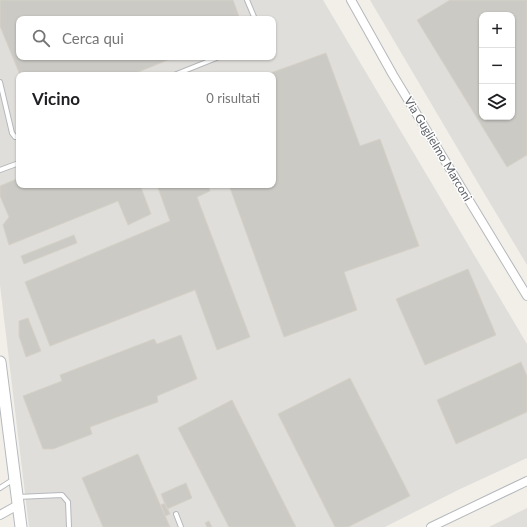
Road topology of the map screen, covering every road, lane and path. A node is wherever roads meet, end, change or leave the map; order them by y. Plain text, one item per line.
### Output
1 (247, 0) edge
2 (351, 0) edge
3 (253, 16) edge
4 (212, 60) edge
5 (182, 72) edge
6 (0, 82) edge
7 (16, 137) edge
8 (16, 164) edge
9 (0, 170) edge
10 (527, 296) edge
11 (0, 362) edge
12 (15, 479) junction
13 (527, 481) edge
14 (0, 488) edge
15 (17, 501) junction
16 (176, 514) dead end
17 (0, 515) edge
18 (20, 527) edge
19 (69, 527) edge
20 (181, 527) edge
21 (431, 527) edge

1 - 3 lane
2 - 10 street, Via Guglielmo Marconi
4 - 5 lane
6 - 7 lane
8 - 9 lane
11 - 12 street
12 - 14 lane
12 - 15 street
13 - 21 street
15 - 17 street
15 - 18 street
15 - 19 lane
16 - 20 lane

